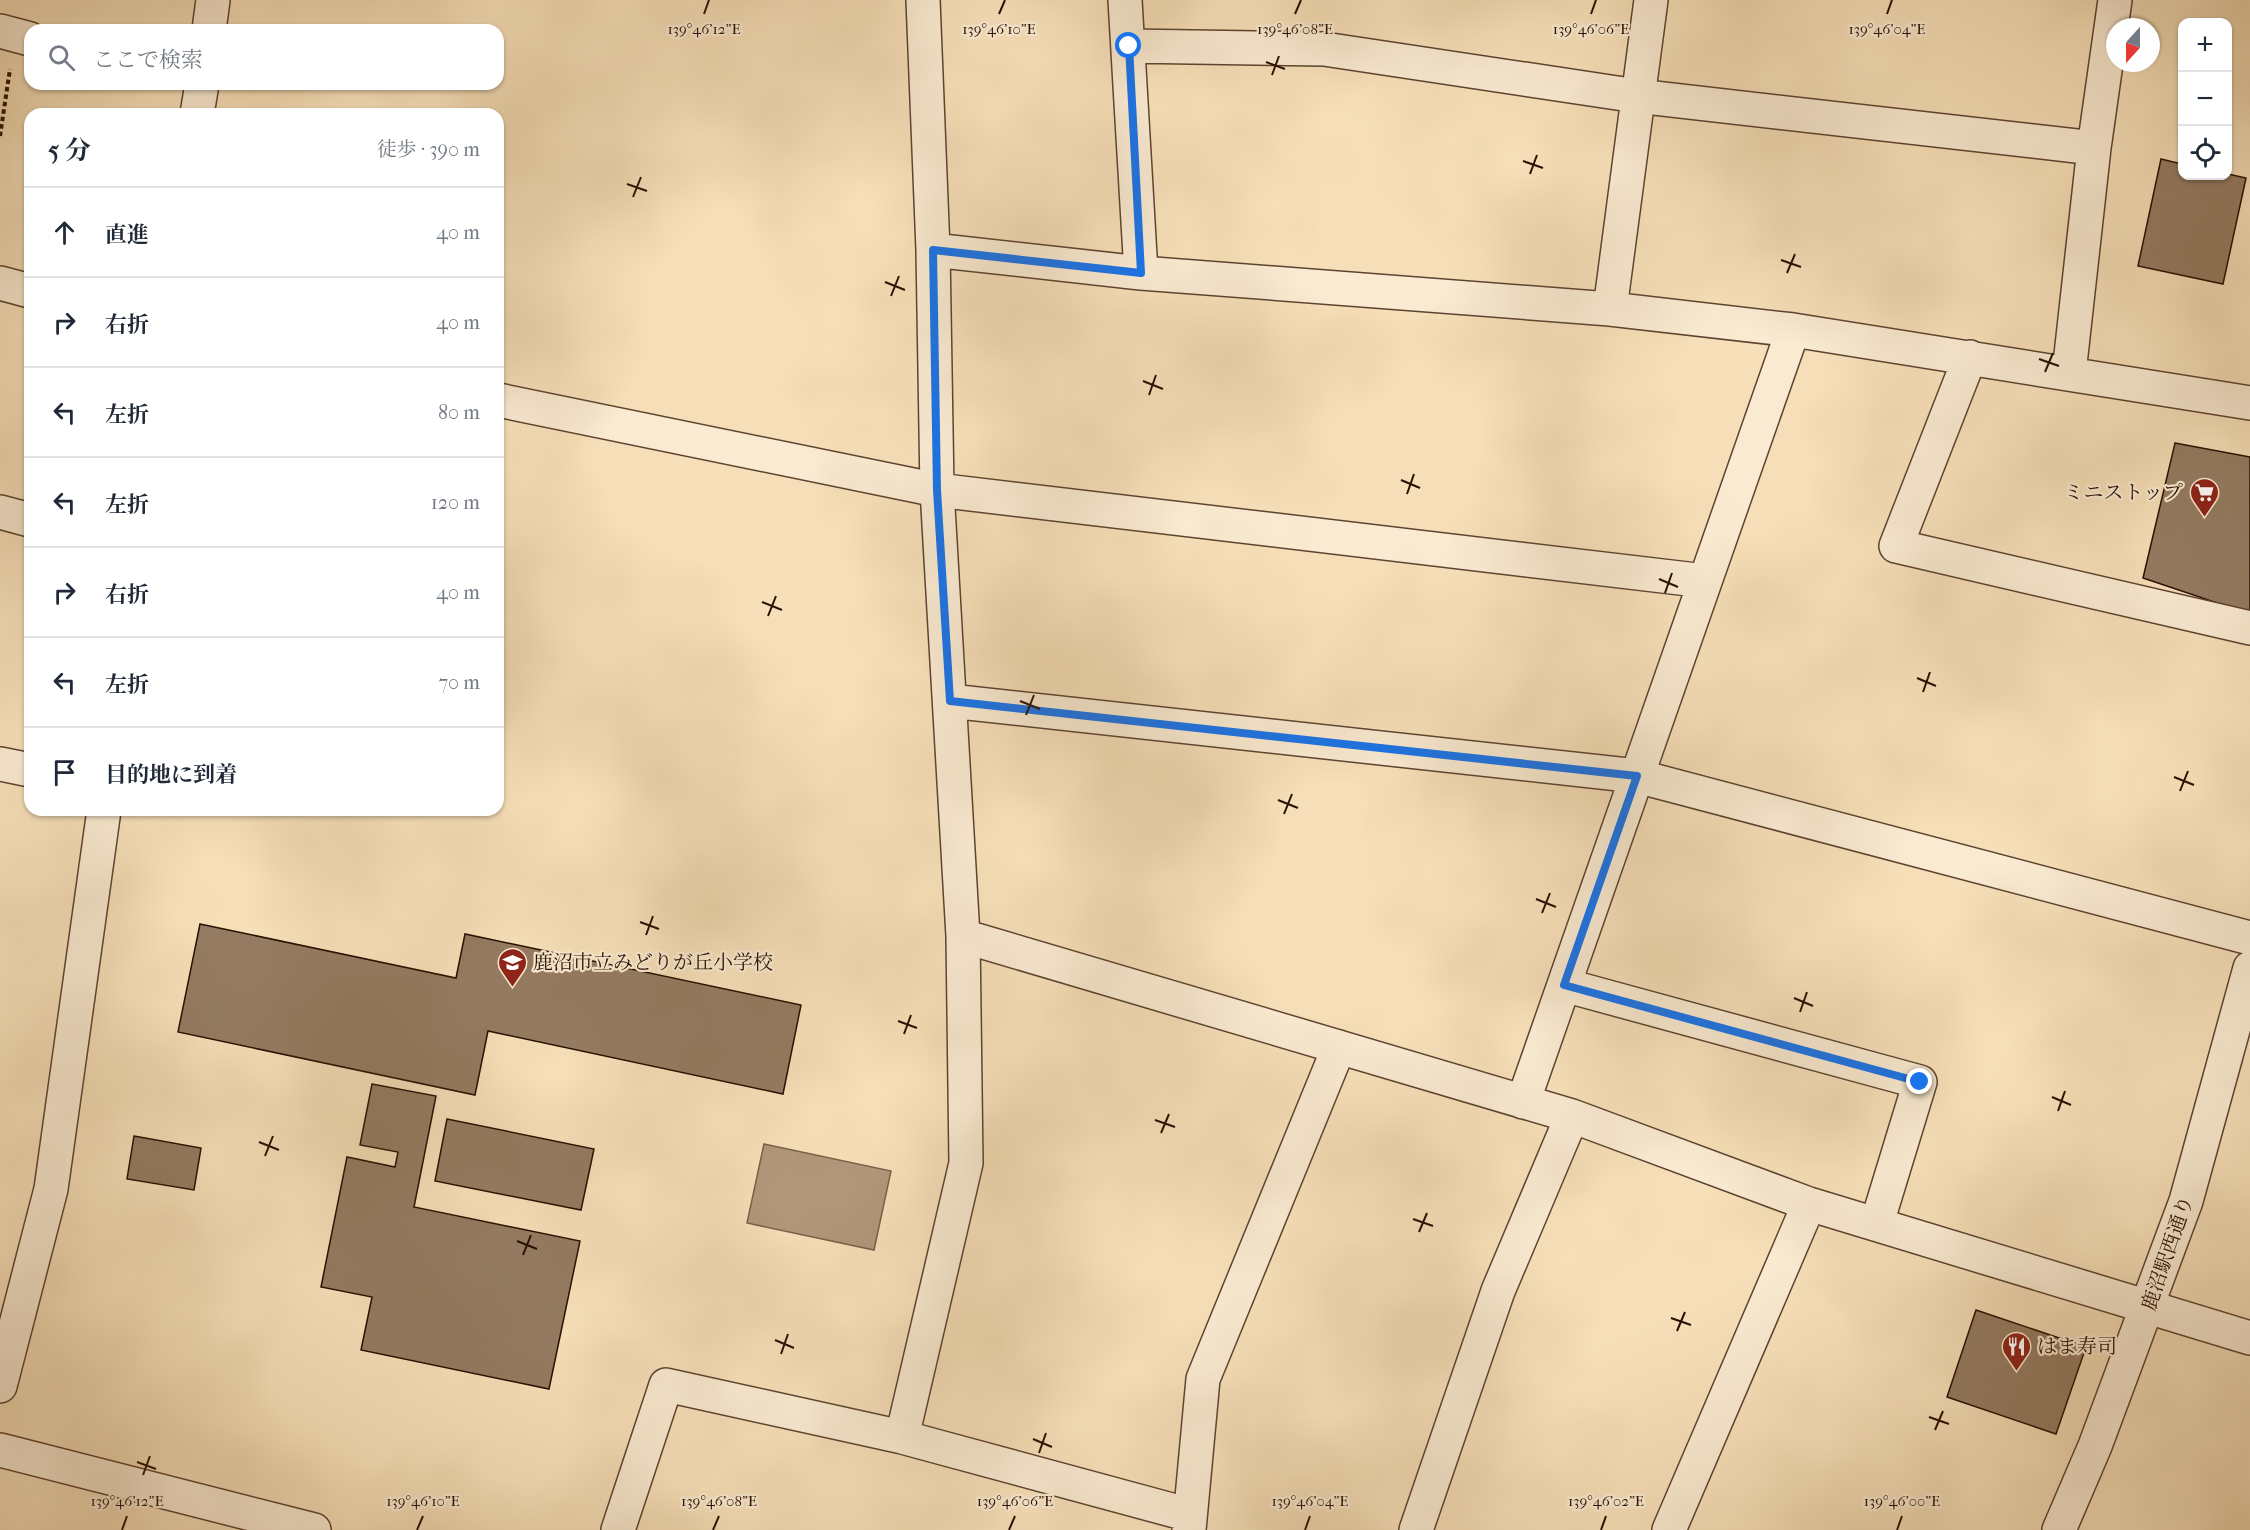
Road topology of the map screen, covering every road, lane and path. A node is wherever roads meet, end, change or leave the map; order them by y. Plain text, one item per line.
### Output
1 (213, 0) edge
2 (923, 0) edge
3 (1125, 0) edge
4 (1651, 0) edge
5 (2115, 0) edge
6 (210, 24) edge
7 (15, 35) edge
8 (1129, 46) junction
9 (200, 90) edge
10 (1637, 96) junction
11 (198, 108) edge
12 (0, 136) edge
13 (2094, 148) junction
14 (933, 250) junction
15 (1141, 273) junction
16 (0, 282) edge
17 (24, 289) edge
18 (1610, 309) junction
19 (1793, 330) junction
20 (1970, 357) junction
21 (2069, 373) junction
22 (504, 400) edge
23 (2250, 403) edge
24 (937, 490) junction
25 (0, 512) edge
26 (24, 518) edge
27 (1705, 581) junction
28 (2250, 628) edge
29 (950, 701) junction
30 (0, 764) edge
31 (24, 769) edge
32 (1637, 776) junction
33 (103, 816) edge
34 (963, 936) junction
35 (2250, 938) edge
36 (2250, 968) edge
37 (1564, 985) junction
38 (1339, 1047) junction
39 (1522, 1102) junction
40 (1572, 1116) junction
41 (1809, 1204) junction
42 (1877, 1223) junction
43 (2148, 1308) junction
44 (2250, 1338) edge
45 (0, 1386) edge
46 (902, 1437) junction
47 (0, 1450) edge
48 (1190, 1522) edge
49 (314, 1530) edge
50 (618, 1530) edge
51 (1416, 1530) edge
52 (1669, 1530) edge
53 (2059, 1530) edge

1 - 6 street
2 - 14 street
3 - 8 street
4 - 10 street
5 - 13 street
7 - 12 path
8 - 10 street
8 - 15 street
9 - 11 street
10 - 13 street
10 - 18 street
13 - 21 street
14 - 15 street
14 - 24 street
15 - 18 street
16 - 17 street
18 - 19 street
19 - 20 street
19 - 27 street
20 - 21 street
20 - 28 street
21 - 23 street
22 - 24 street
24 - 27 street
24 - 29 street
25 - 26 street
27 - 32 street
29 - 32 street
29 - 34 street
30 - 31 street
32 - 35 street
32 - 37 street
33 - 45 street
34 - 38 street
34 - 46 street
36 - 43 street, 鹿沼駅西通り
37 - 39 street
37 - 42 street
38 - 39 street
38 - 48 street
39 - 40 street
40 - 41 street
40 - 51 street
41 - 42 street
41 - 52 street
42 - 43 street
43 - 44 street
43 - 53 street, 鹿沼駅西通り
46 - 48 street
46 - 50 street
47 - 49 street

